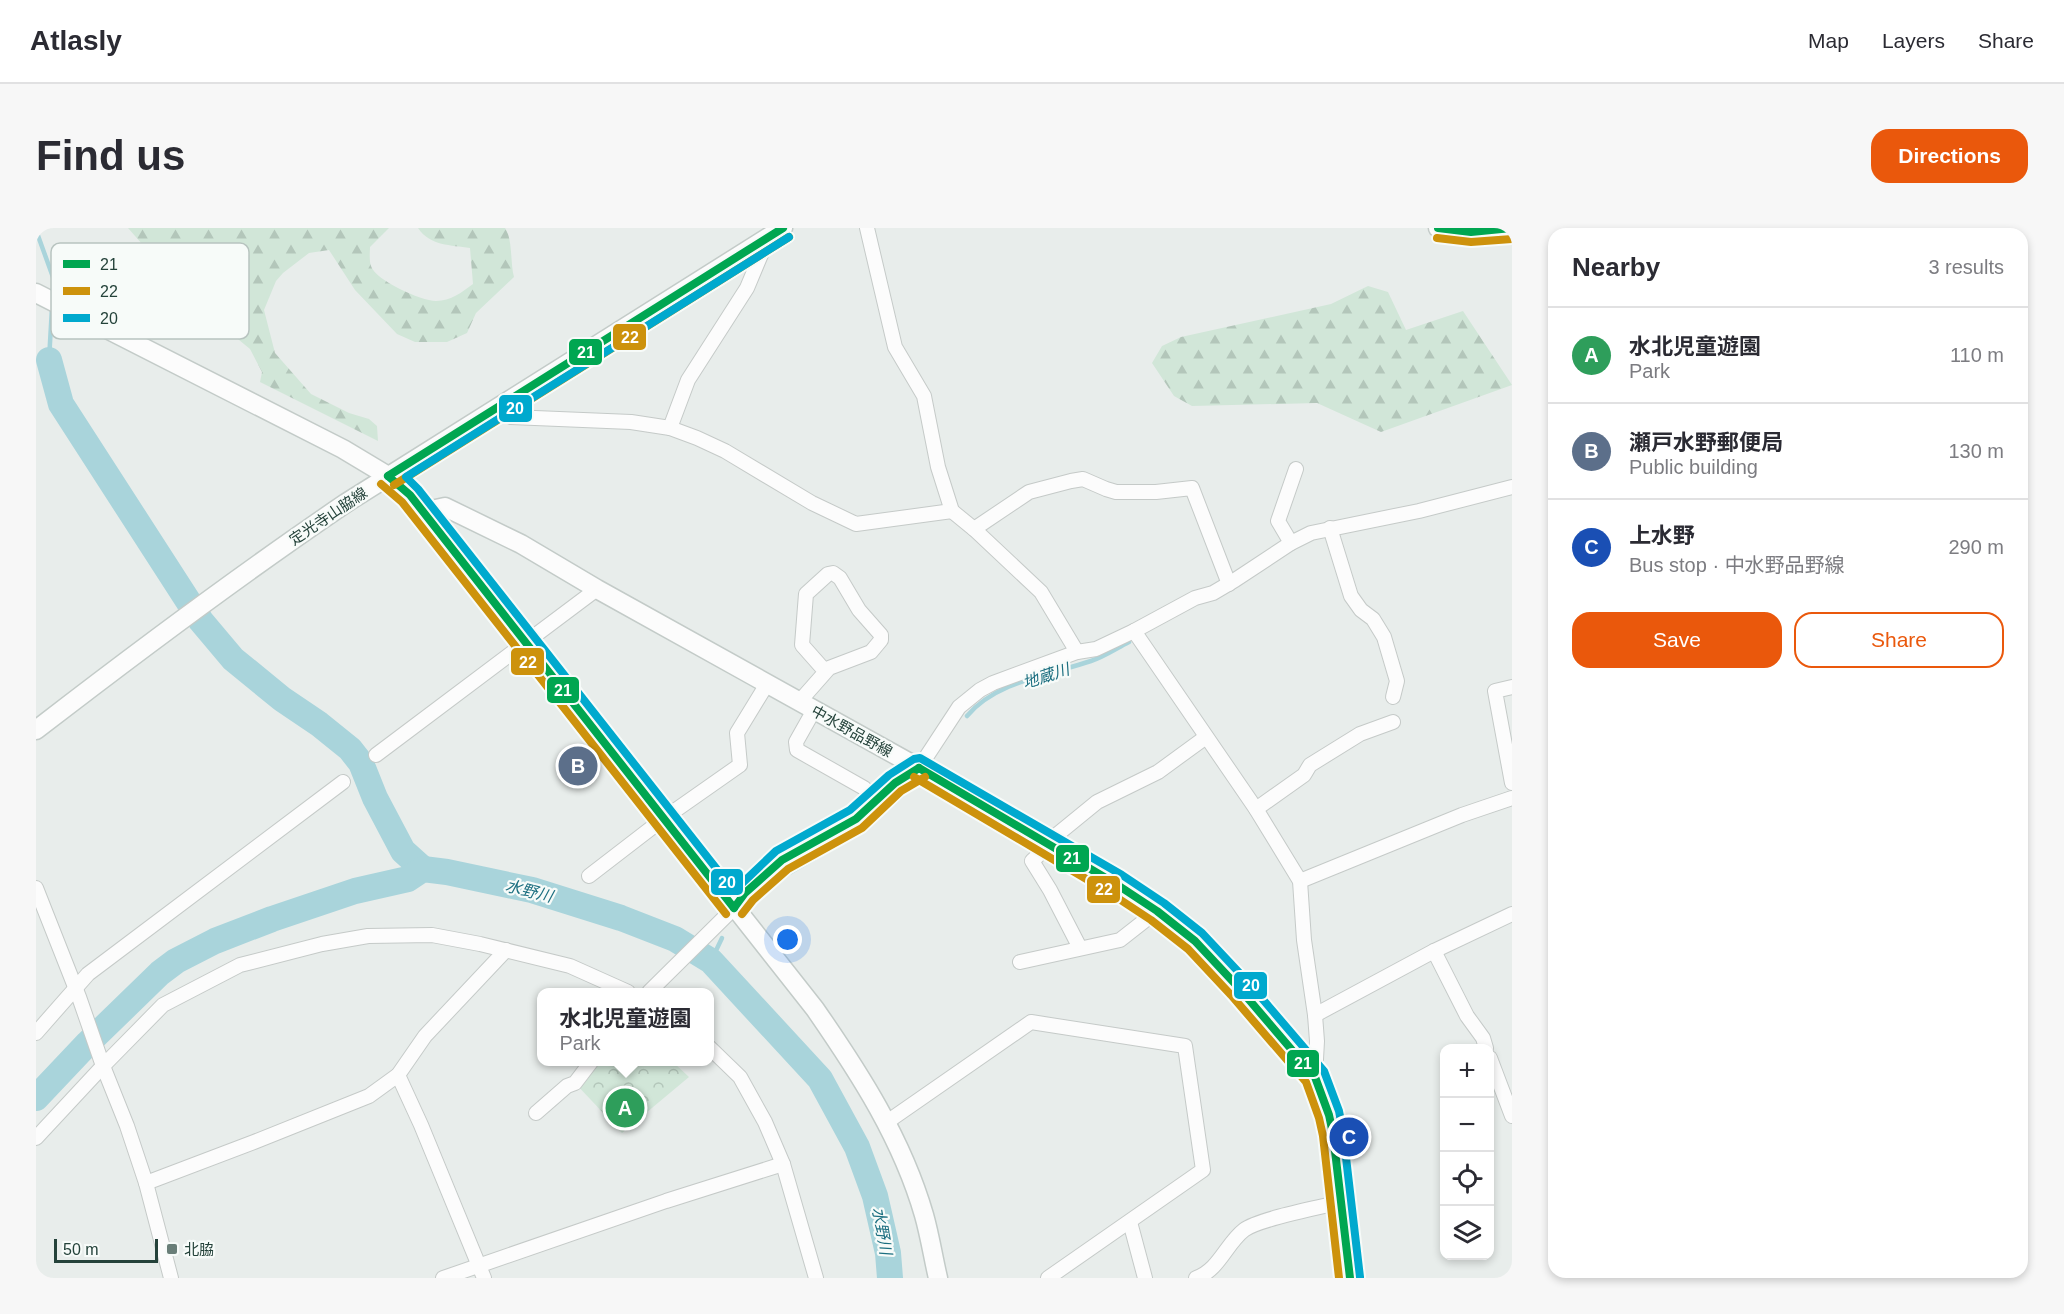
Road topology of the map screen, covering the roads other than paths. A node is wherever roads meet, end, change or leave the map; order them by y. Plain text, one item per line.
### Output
1 (867, 228) edge
2 (1438, 228) edge
3 (1512, 228) edge
4 (776, 233) edge
5 (128, 339) edge
6 (498, 408) junction
7 (670, 428) junction
8 (1296, 469) dead end
9 (388, 476) junction
10 (1512, 487) edge
11 (952, 511) junction
12 (422, 512) junction
13 (1330, 528) junction
14 (974, 529) junction
15 (1291, 543) junction
16 (1229, 584) junction
17 (597, 589) junction
18 (1134, 631) junction
19 (525, 642) junction
20 (1077, 652) junction
21 (825, 671) junction
22 (767, 684) junction
23 (1512, 687) edge
24 (1393, 697) dead end
25 (806, 706) junction
26 (1393, 722) dead end
27 (36, 730) edge
28 (1206, 737) junction
29 (376, 755) dead end
30 (919, 768) junction
31 (343, 782) dead end
32 (1512, 783) edge
33 (1512, 798) edge
34 (876, 801) junction
35 (1256, 808) junction
36 (663, 819) junction
37 (1048, 842) junction
38 (589, 876) dead end
39 (1300, 881) junction
40 (36, 888) edge
41 (734, 908) junction
42 (1157, 911) junction
43 (1512, 914) edge
44 (1080, 948) junction
45 (506, 950) junction
46 (1434, 951) junction
47 (1020, 962) dead end
48 (617, 988) edge
49 (653, 988) edge
50 (78, 992) junction
51 (1315, 1015) junction
52 (36, 1033) edge
53 (1485, 1044) edge
54 (714, 1052) edge
55 (103, 1066) junction
56 (588, 1066) edge
57 (1494, 1069) edge
58 (398, 1075) junction
59 (1315, 1077) junction
60 (536, 1113) dead end
61 (1512, 1116) edge
62 (887, 1122) junction
63 (36, 1138) edge
64 (783, 1164) junction
65 (146, 1183) junction
66 (1342, 1202) junction
67 (1130, 1222) junction
68 (482, 1272) edge
69 (171, 1278) edge
70 (443, 1278) edge
71 (816, 1278) edge
72 (938, 1278) edge
73 (1048, 1278) edge
74 (1145, 1278) edge
75 (1196, 1278) edge
76 (1350, 1278) edge

1 - 11 street
2 - 3 main road
4 - 6 main road
4 - 7 street
5 - 9 main road, 定光寺山脇線
6 - 7 street
6 - 9 main road
7 - 11 street
8 - 15 street
9 - 12 main road
9 - 27 main road, 定光寺山脇線
10 - 13 street
11 - 14 street
12 - 17 main road, 中水野品野線
12 - 19 main road
13 - 15 street
13 - 24 street
14 - 16 street
14 - 20 street
15 - 16 street
16 - 18 street
17 - 19 street
17 - 22 main road, 中水野品野線
18 - 20 street
18 - 28 street
19 - 29 street
19 - 36 main road
20 - 30 street
21 - 21 street
21 - 25 street
22 - 25 main road, 中水野品野線
22 - 36 street
23 - 32 street
25 - 30 main road, 中水野品野線
25 - 34 street
26 - 35 street
28 - 35 street
28 - 37 street
30 - 34 main road
30 - 37 main road, 中水野品野線
31 - 50 street
33 - 39 street
34 - 41 main road
35 - 39 street
36 - 38 street
36 - 41 main road
37 - 42 main road, 中水野品野線
37 - 44 street
39 - 51 street
40 - 50 street
41 - 49 street
41 - 62 main road
42 - 44 street
42 - 59 main road, 中水野品野線
43 - 46 street
44 - 47 street
45 - 48 street
45 - 55 street
45 - 58 street
46 - 51 street
46 - 53 street
50 - 52 street
50 - 55 street
51 - 59 street
54 - 64 street
55 - 63 street
55 - 65 street
56 - 60 street
57 - 61 street
58 - 65 street
58 - 68 street
59 - 66 main road, 中水野品野線
62 - 67 street
62 - 72 main road
64 - 68 street
64 - 71 street
65 - 69 street
66 - 75 street
66 - 76 main road, 中水野品野線
67 - 73 street
67 - 74 street
68 - 70 street

